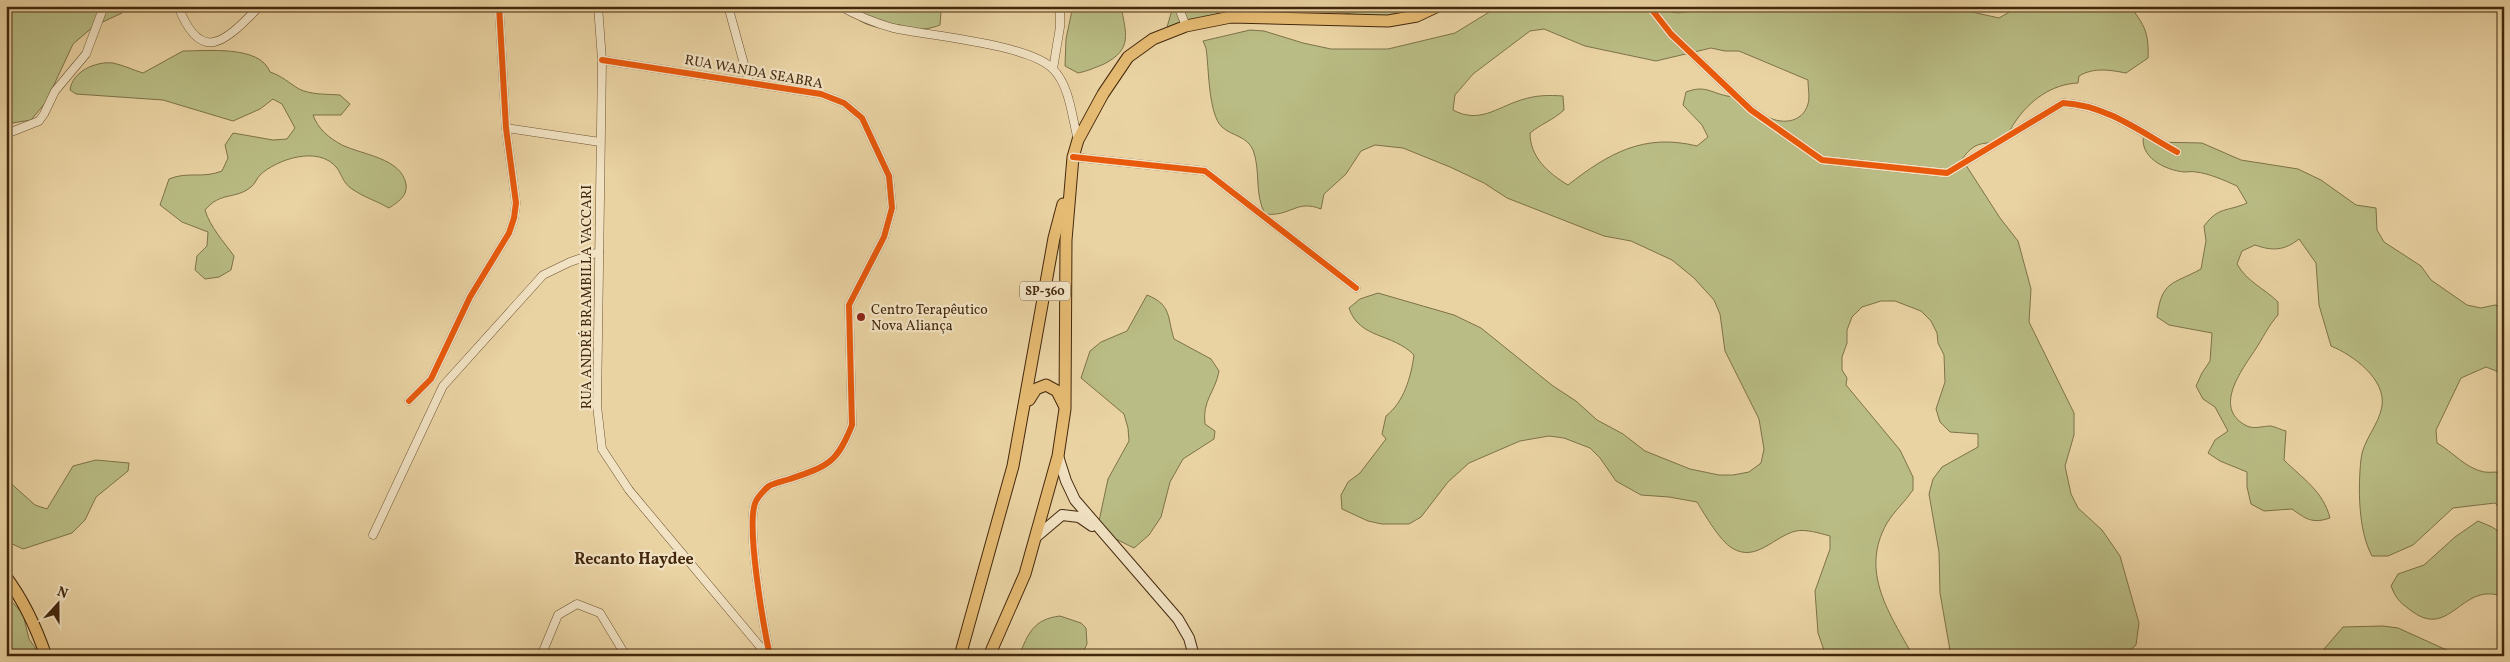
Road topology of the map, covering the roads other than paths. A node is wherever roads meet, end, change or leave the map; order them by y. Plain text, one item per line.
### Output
1 (104, 6) edge
2 (178, 6) edge
3 (260, 6) edge
4 (499, 6) edge
5 (598, 6) edge
6 (728, 6) edge
7 (840, 6) edge
8 (1060, 6) edge
9 (1178, 6) edge
10 (1438, 6) edge
11 (1649, 6) edge
12 (1186, 26) junction
13 (602, 60) junction
14 (1053, 69) junction
15 (749, 82) junction
16 (506, 128) junction
17 (6, 134) edge
18 (1078, 140) junction
19 (600, 142) junction
20 (2177, 152) dead end
21 (1073, 158) junction
22 (1070, 178) junction
23 (599, 252) junction
24 (1356, 288) dead end
25 (409, 401) dead end
26 (1026, 405) junction
27 (1065, 409) junction
28 (1058, 456) junction
29 (1101, 532) junction
30 (373, 535) dead end
31 (1036, 538) junction
32 (6, 577) edge
33 (46, 656) edge
34 (541, 656) edge
35 (626, 656) edge
36 (769, 656) edge
37 (960, 656) edge
38 (989, 656) edge
39 (1194, 656) edge

1 - 17 street
2 - 3 street
4 - 16 street
5 - 13 street, RUA ANDRÉ BRAMBILLA VACCARI
6 - 15 street
7 - 14 street
8 - 14 street
9 - 12 street
10 - 12 main road, SP-360
11 - 20 street
12 - 18 main road, SP-360
13 - 15 street, RUA WANDA SEABRA
13 - 19 street, RUA ANDRÉ BRAMBILLA VACCARI
14 - 18 street
15 - 36 street, RUA WANDA SEABRA
16 - 19 street
16 - 25 street
18 - 21 main road, SP-360
19 - 23 street, RUA ANDRÉ BRAMBILLA VACCARI
21 - 22 main road, SP-360
21 - 24 street
22 - 26 main road, SP-360
22 - 27 main road, SP-360
23 - 30 street
23 - 36 street, RUA ANDRÉ BRAMBILLA VACCARI
26 - 27 main road
26 - 37 main road, SP-360
27 - 28 main road, SP-360
28 - 29 main road
28 - 31 main road, SP-360
29 - 31 main road
29 - 39 main road
31 - 38 main road, SP-360
32 - 33 main road
34 - 35 street

